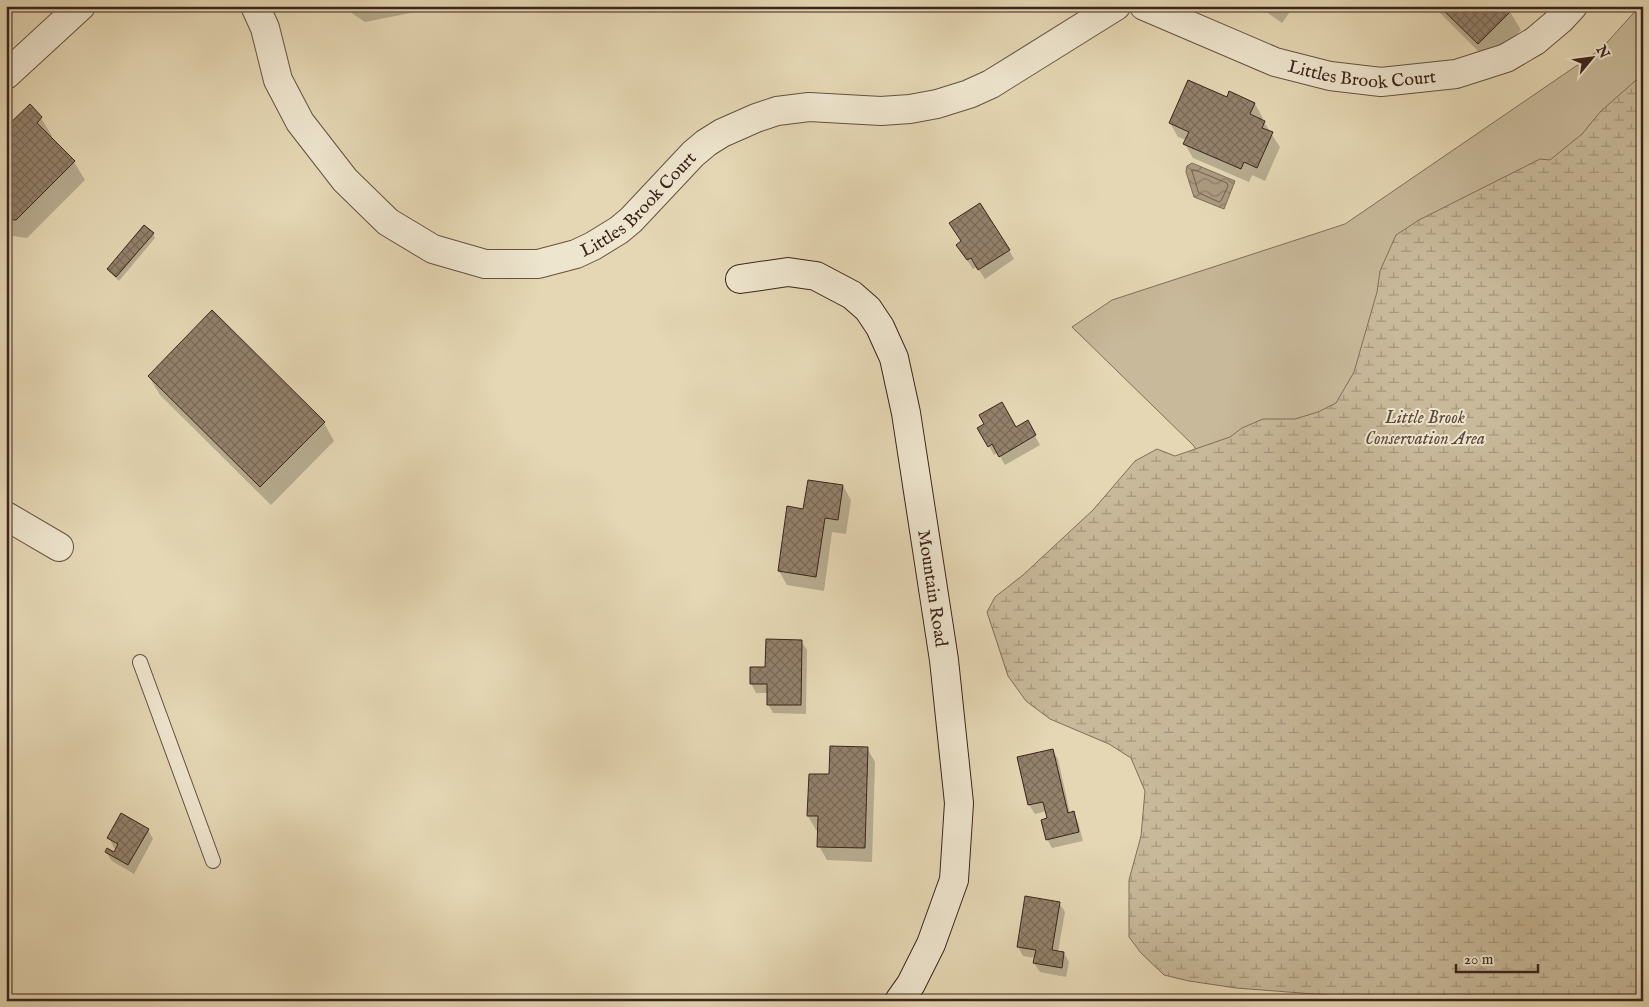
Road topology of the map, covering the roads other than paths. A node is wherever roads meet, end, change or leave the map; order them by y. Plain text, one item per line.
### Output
1 (81, 6) edge
2 (255, 6) edge
3 (1116, 6) edge
4 (1144, 6) edge
5 (1573, 6) edge
6 (6, 75) edge
7 (740, 279) dead end
8 (6, 516) edge
9 (59, 547) dead end
10 (140, 662) dead end
11 (213, 861) dead end
12 (899, 1001) edge

1 - 6 street
2 - 3 street, Littles Brook Court
4 - 5 street, Littles Brook Court
7 - 12 street, Mountain Road
8 - 9 street
10 - 11 lane

